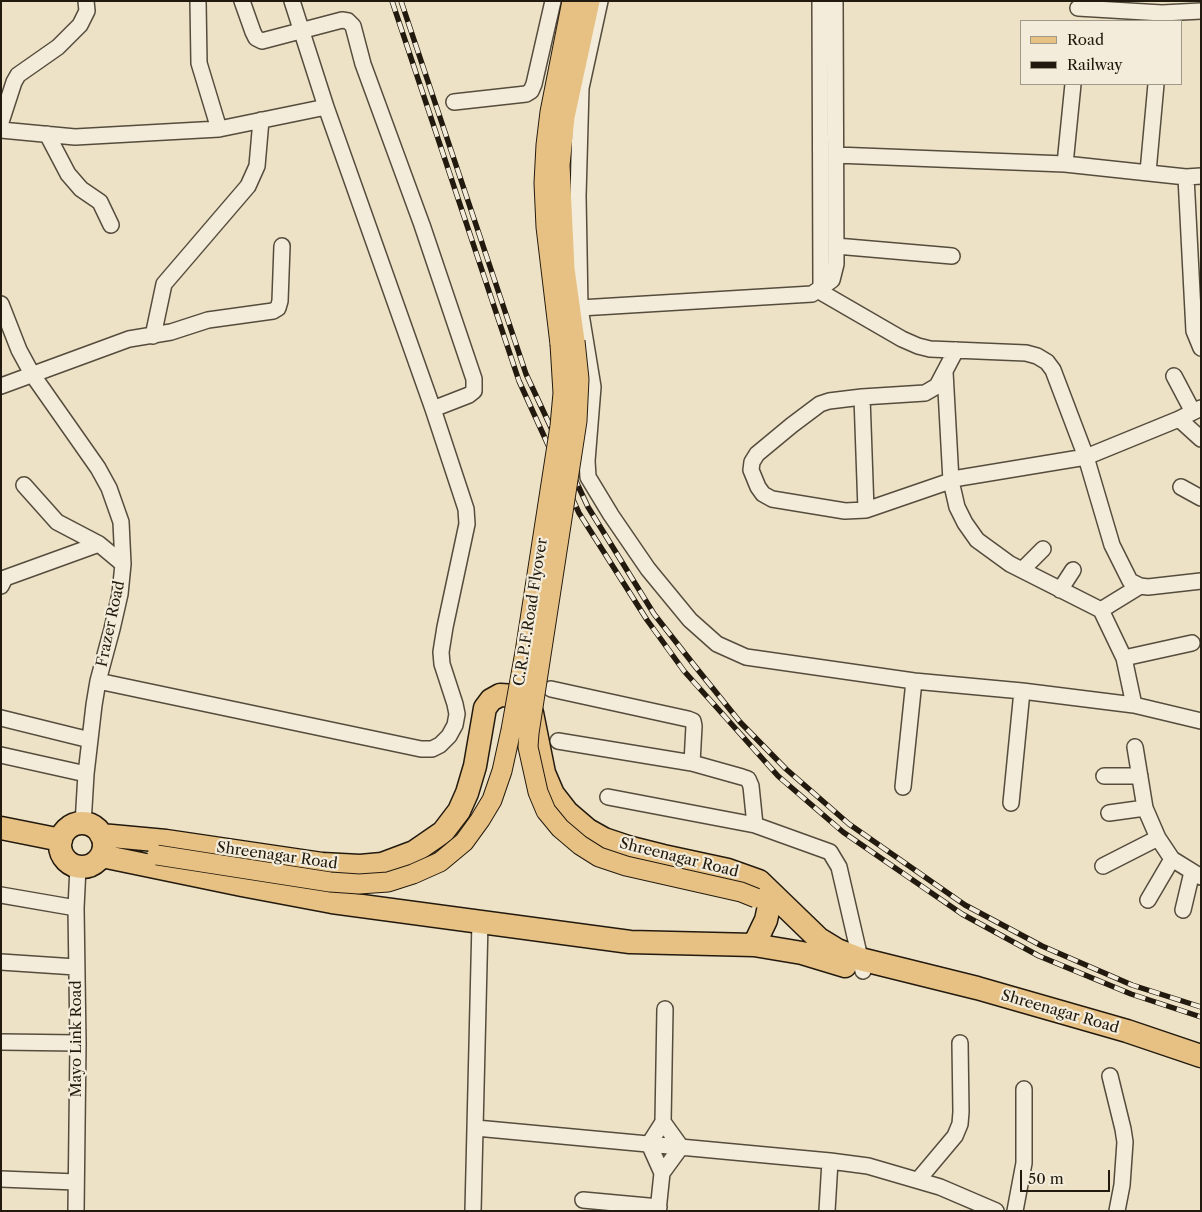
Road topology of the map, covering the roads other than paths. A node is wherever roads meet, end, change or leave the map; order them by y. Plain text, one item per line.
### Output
1 (198, 1) edge
2 (242, 1) edge
3 (292, 1) edge
4 (553, 1) edge
5 (600, 1) edge
6 (820, 1) edge
7 (835, 1) edge
8 (87, 2) edge
9 (579, 9) edge
10 (1078, 10) edge
11 (1201, 11) edge
12 (1162, 12) edge
13 (302, 31) junction
14 (1073, 85) edge
15 (1156, 85) edge
16 (454, 102) dead end
17 (326, 107) junction
18 (261, 120) junction
19 (1, 122) edge
20 (219, 128) junction
21 (1, 130) edge
22 (47, 134) junction
23 (836, 155) junction
24 (1064, 164) junction
25 (1148, 172) junction
26 (1194, 177) edge
27 (111, 225) dead end
28 (282, 246) dead end
29 (836, 246) junction
30 (952, 256) dead end
31 (819, 291) junction
32 (1, 304) edge
33 (580, 308) junction
34 (153, 336) junction
35 (1201, 348) edge
36 (956, 350) junction
37 (944, 372) junction
38 (32, 374) junction
39 (1174, 376) dead end
40 (1, 386) edge
41 (862, 397) junction
42 (433, 409) junction
43 (1191, 413) edge
44 (1201, 439) edge
45 (1086, 457) junction
46 (951, 481) junction
47 (24, 485) dead end
48 (1181, 486) dead end
49 (1201, 498) edge
50 (866, 510) junction
51 (99, 544) junction
52 (1044, 549) dead end
53 (122, 564) junction
54 (1022, 570) junction
55 (1073, 570) dead end
56 (1201, 581) edge
57 (1, 586) edge
58 (1140, 586) junction
59 (1060, 590) junction
60 (1100, 610) junction
61 (1192, 643) dead end
62 (1124, 658) junction
63 (98, 681) junction
64 (914, 681) junction
65 (551, 690) dead end
66 (1022, 690) junction
67 (1134, 705) junction
68 (1, 718) edge
69 (1201, 721) edge
70 (91, 731) junction
71 (558, 741) dead end
72 (1135, 747) dead end
73 (1, 755) edge
74 (692, 763) junction
75 (86, 774) junction
76 (1104, 776) dead end
77 (1140, 776) junction
78 (903, 787) dead end
79 (608, 797) dead end
80 (1011, 803) dead end
81 (1145, 808) junction
82 (1109, 813) dead end
83 (754, 825) junction
84 (1, 828) edge
85 (1158, 838) junction
86 (61, 840) junction
87 (97, 841) junction
88 (1172, 859) junction
89 (1103, 866) dead end
90 (78, 867) junction
91 (1196, 874) edge
92 (1, 895) edge
93 (1148, 900) dead end
94 (763, 902) junction
95 (76, 908) junction
96 (1183, 910) dead end
97 (791, 911) junction
98 (480, 922) junction
99 (754, 945) junction
100 (1, 962) edge
101 (861, 965) junction
102 (76, 967) junction
103 (666, 1009) dead end
104 (1, 1042) edge
105 (78, 1043) junction
106 (960, 1043) dead end
107 (1201, 1056) edge
108 (1201, 1072) edge
109 (1110, 1076) dead end
110 (1024, 1089) dead end
111 (663, 1122) junction
112 (476, 1128) junction
113 (649, 1144) junction
114 (681, 1148) junction
115 (830, 1160) junction
116 (662, 1173) junction
117 (1, 1179) edge
118 (918, 1180) junction
119 (76, 1182) junction
120 (583, 1200) dead end
121 (659, 1209) edge
122 (76, 1211) edge
123 (473, 1211) edge
124 (827, 1211) edge
125 (996, 1211) edge
126 (1015, 1211) edge
127 (1117, 1211) edge

1 - 20 street
2 - 13 street
3 - 13 street
4 - 16 street
5 - 33 street
6 - 31 street
7 - 23 street
8 - 19 street
9 - 87 main road, C.R.P.F.Road Flyover, bridge
9 - 94 main road, C.R.P.F.Road Flyover, bridge
10 - 12 street
11 - 12 street
13 - 17 street
13 - 42 street
14 - 24 street
15 - 25 street
17 - 18 street
17 - 42 street
18 - 20 street
18 - 34 street
20 - 22 street
21 - 22 street
22 - 27 street
23 - 24 street
23 - 29 street
24 - 25 street
25 - 26 street
26 - 35 street
28 - 34 street
29 - 30 street
29 - 31 street
31 - 33 street
31 - 36 street
32 - 38 street, Frazer Road
33 - 64 street
34 - 38 street
36 - 37 street
36 - 45 street
37 - 41 street
37 - 46 street
38 - 40 street
38 - 53 street, Frazer Road
39 - 43 street
41 - 50 street
41 - 50 street
42 - 63 street
43 - 44 street
43 - 45 street
45 - 46 street
45 - 58 street
46 - 50 street
46 - 54 street
47 - 51 street
48 - 49 street
51 - 53 street
51 - 57 street
52 - 54 street
53 - 63 street, Frazer Road
54 - 59 street
55 - 59 street
56 - 58 street
58 - 60 street
59 - 60 street
60 - 62 street
61 - 62 street
62 - 67 street
63 - 70 street, Frazer Road
64 - 66 street
64 - 78 street
65 - 74 street
66 - 67 street
66 - 80 street
67 - 69 street
68 - 70 street
70 - 75 street, Frazer Road
71 - 74 street
72 - 77 street
73 - 75 street
74 - 83 street
75 - 87 street, Frazer Road
76 - 77 street
77 - 81 street
79 - 83 street
81 - 82 street
81 - 85 street
83 - 101 street
84 - 86 highway
85 - 88 street
85 - 89 street
86 - 87 highway
86 - 90 highway
87 - 90 highway
87 - 97 highway, Shreenagar Road
87 - 98 highway, Shreenagar Road
88 - 91 street
88 - 93 street
90 - 95 street, Mayo Link Road
91 - 96 street
92 - 95 street
94 - 97 main road, C.R.P.F.Road Flyover
94 - 99 highway
95 - 102 street, Mayo Link Road
97 - 101 highway, Shreenagar Road
98 - 99 highway, Shreenagar Road
98 - 112 street
99 - 101 highway, Shreenagar Road
100 - 102 street
101 - 107 highway, Shreenagar Road
101 - 108 highway, Shreenagar Road
102 - 105 street, Mayo Link Road
103 - 111 street
104 - 105 street
105 - 119 street, Mayo Link Road
106 - 118 street
109 - 127 street
110 - 126 street
111 - 113 street
111 - 114 street
112 - 113 street
112 - 123 street
113 - 114 street
113 - 116 street
114 - 115 street
114 - 116 street
115 - 118 street
115 - 124 street
116 - 121 street
117 - 119 street
118 - 125 street
119 - 122 street, Mayo Link Road
120 - 121 street

